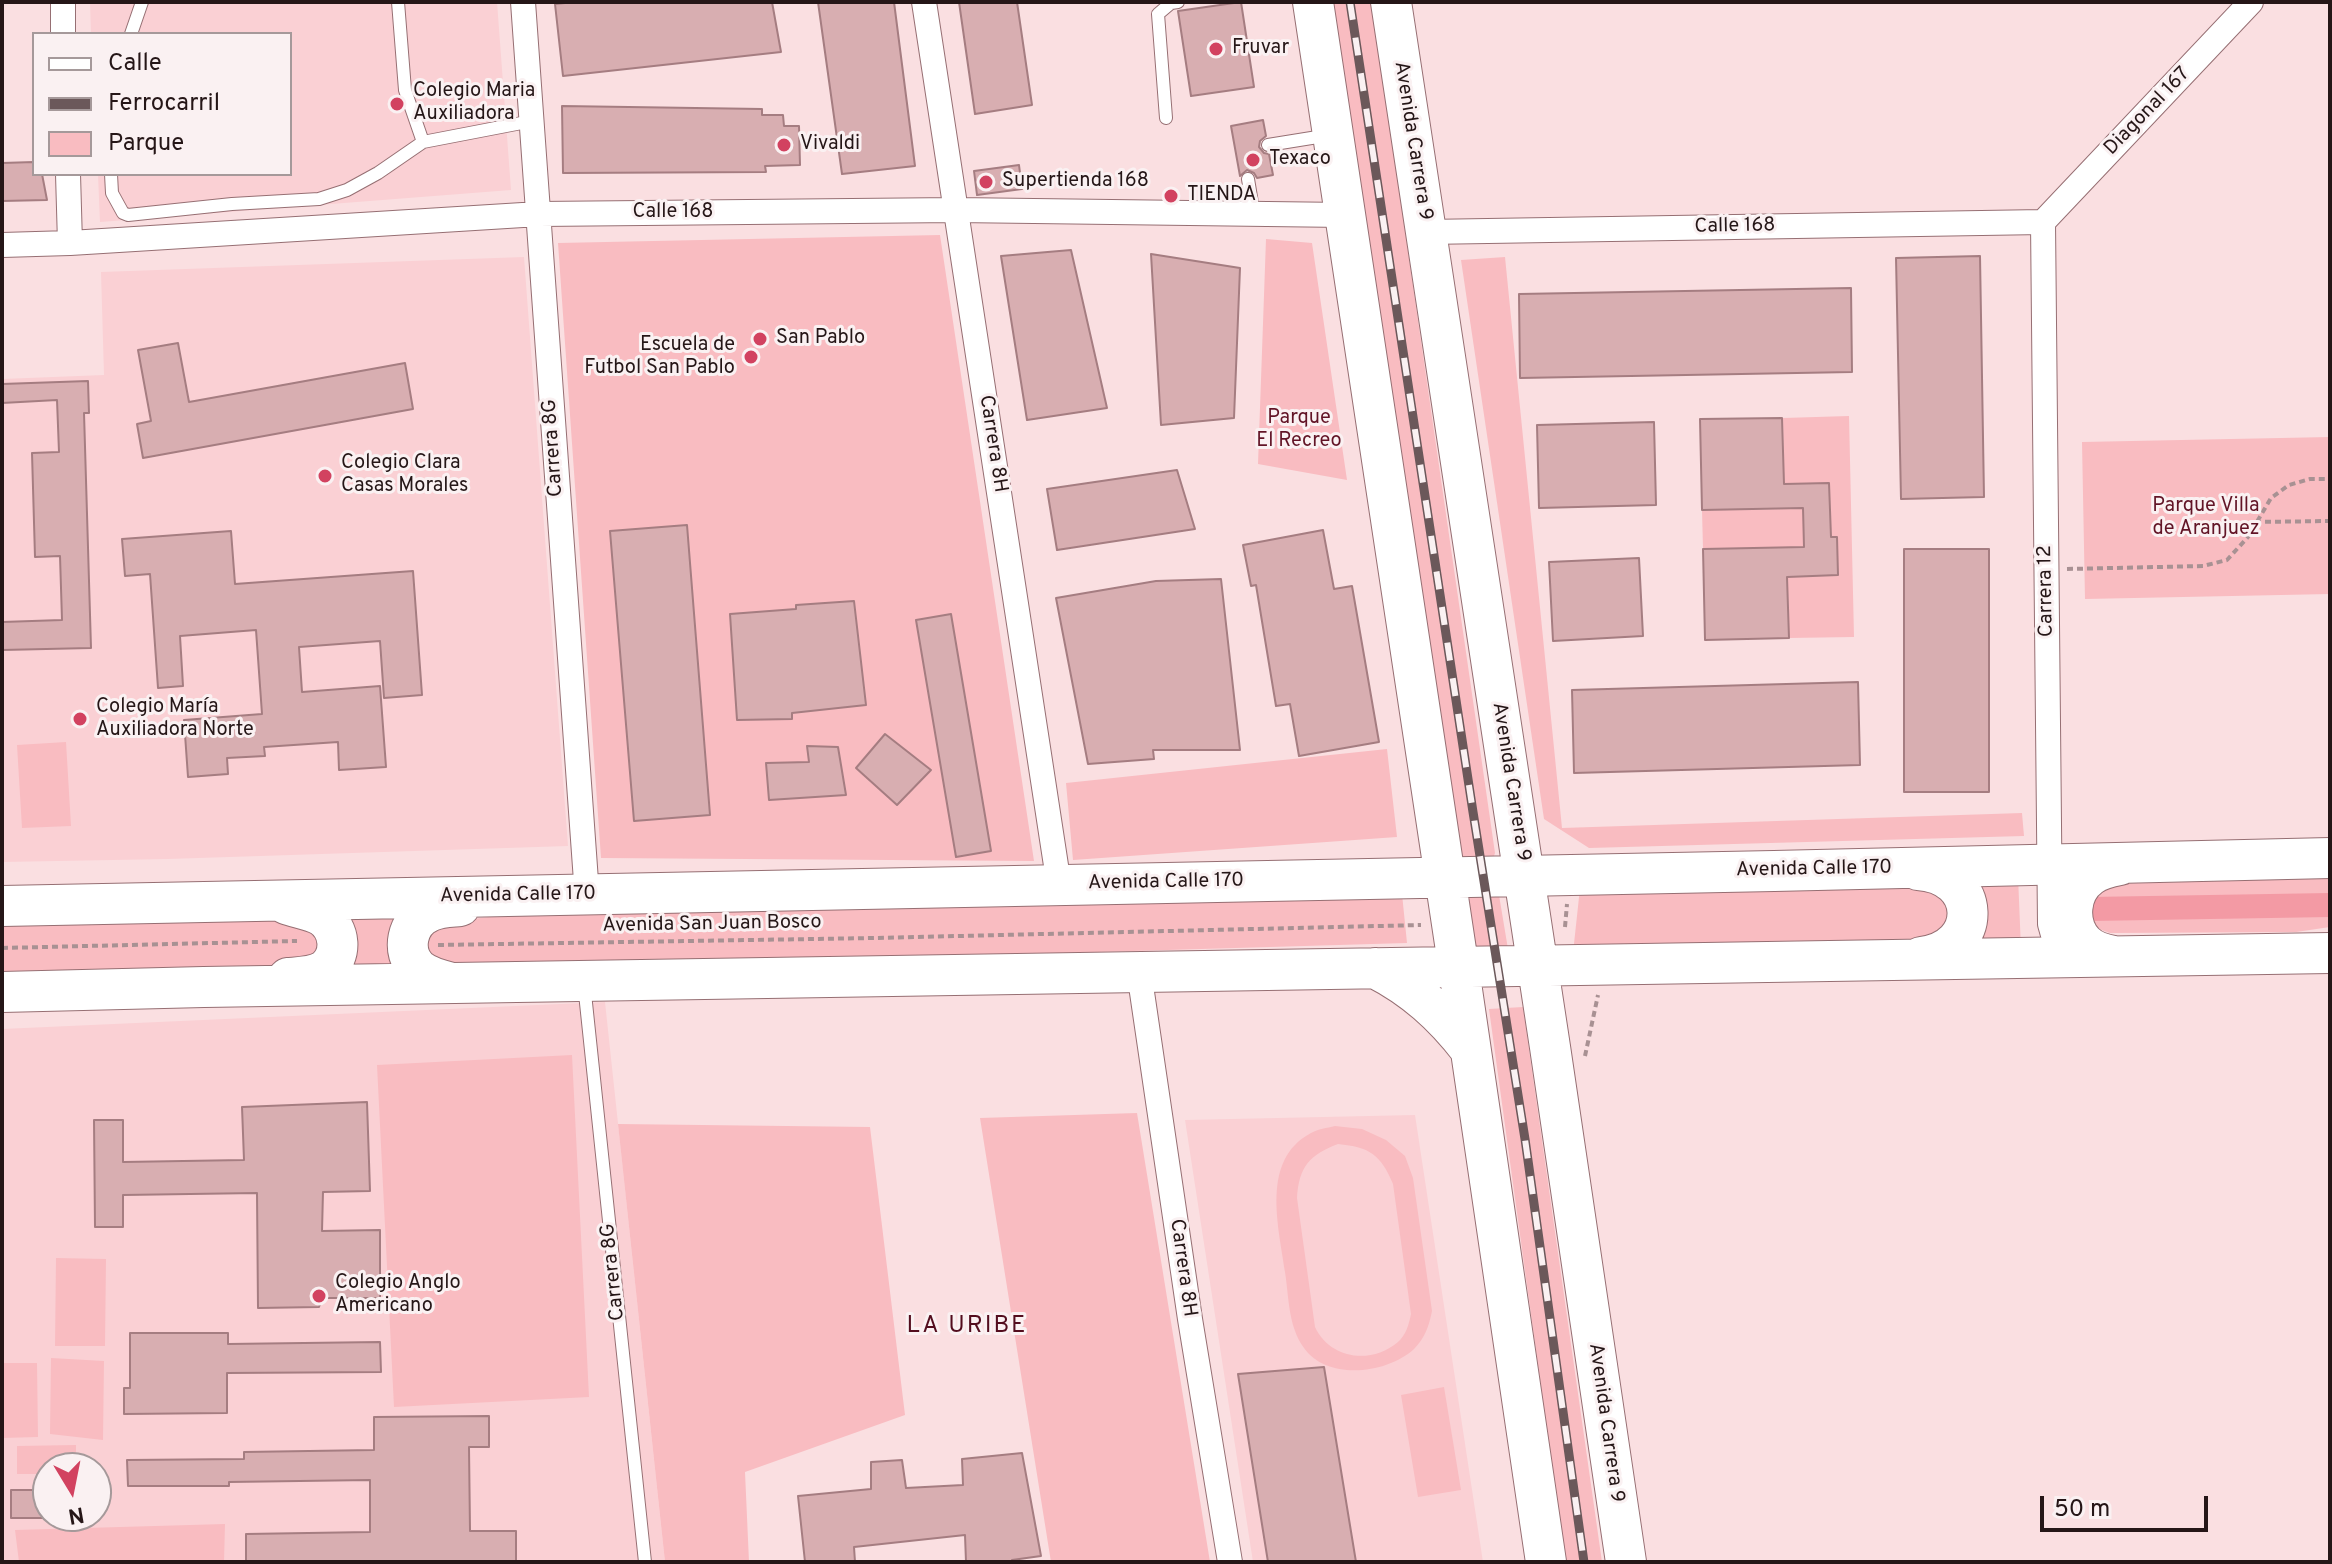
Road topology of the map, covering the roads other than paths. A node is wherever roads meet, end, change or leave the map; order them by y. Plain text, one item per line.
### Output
1 (63, 2) edge
2 (142, 2) edge
3 (398, 2) edge
4 (523, 2) edge
5 (924, 2) edge
6 (1178, 2) edge
7 (1313, 2) edge
8 (1391, 2) edge
9 (2251, 2) edge
10 (63, 32) edge
11 (132, 32) edge
12 (1166, 118) dead end
13 (532, 121) junction
14 (1333, 135) junction
15 (423, 142) junction
16 (1268, 145) dead end
17 (68, 176) edge
18 (111, 176) edge
19 (1248, 179) dead end
20 (956, 210) junction
21 (539, 214) junction
22 (1254, 215) junction
23 (1345, 215) junction
24 (2043, 222) junction
25 (1426, 232) junction
26 (70, 243) junction
27 (2, 245) edge
28 (2330, 858) edge
29 (2131, 863) junction
30 (2050, 865) junction
31 (1896, 868) junction
32 (1524, 875) junction
33 (1445, 877) junction
34 (1059, 885) junction
35 (587, 895) junction
36 (539, 896) junction
37 (271, 900) junction
38 (2, 906) edge
39 (2330, 953) edge
40 (2063, 956) junction
41 (2113, 956) junction
42 (1910, 958) junction
43 (1612, 964) junction
44 (1537, 965) junction
45 (1459, 967) junction
46 (1375, 968) junction
47 (1139, 972) junction
48 (583, 982) junction
49 (452, 983) junction
50 (204, 987) junction
51 (2, 992) edge
52 (1550, 1047) junction
53 (1470, 1049) junction
54 (645, 1562) edge
55 (1230, 1562) edge
56 (1546, 1562) edge
57 (1626, 1562) edge

1 - 10 street
2 - 11 lane
3 - 15 lane
4 - 13 street, Carrera 8G
5 - 20 street, Carrera 8H
6 - 12 lane
7 - 14 main road
8 - 25 main road, Avenida Carrera 9
9 - 24 street, Diagonal 167
13 - 15 lane
13 - 21 street, Carrera 8G
14 - 16 lane
14 - 23 main road
15 - 18 lane
17 - 26 street
19 - 22 lane
20 - 21 street, Calle 168
20 - 22 street, Calle 168
20 - 34 street, Carrera 8H
21 - 26 street, Calle 168
21 - 35 street, Carrera 8G
22 - 23 street, Calle 168
23 - 33 main road
24 - 25 street, Calle 168
24 - 30 street, Carrera 12
25 - 32 main road, Avenida Carrera 9
26 - 27 street, Calle 168
28 - 29 main road, Avenida Calle 170
29 - 30 main road, Avenida Calle 170
29 - 41 main road
30 - 31 main road, Avenida Calle 170
30 - 40 street, Carrera 12
31 - 32 main road, Avenida Calle 170
31 - 42 main road
32 - 33 main road, Avenida Calle 170
32 - 44 main road, Avenida Carrera 9
33 - 34 main road, Avenida Calle 170
33 - 45 main road
34 - 35 main road, Avenida Calle 170
35 - 36 main road, Avenida Calle 170
36 - 37 main road, Avenida Calle 170
36 - 49 main road
37 - 38 main road, Avenida Calle 170
37 - 50 main road
39 - 41 main road
40 - 41 main road
40 - 42 main road
42 - 43 main road
43 - 44 main road
43 - 52 main road
44 - 45 main road
44 - 52 main road, Avenida Carrera 9
45 - 46 main road
45 - 53 main road
46 - 47 main road
46 - 53 main road
47 - 48 main road
47 - 55 street, Carrera 8H
48 - 49 main road
48 - 54 lane, Carrera 8G
49 - 50 main road
50 - 51 main road
52 - 57 main road, Avenida Carrera 9
53 - 56 main road

